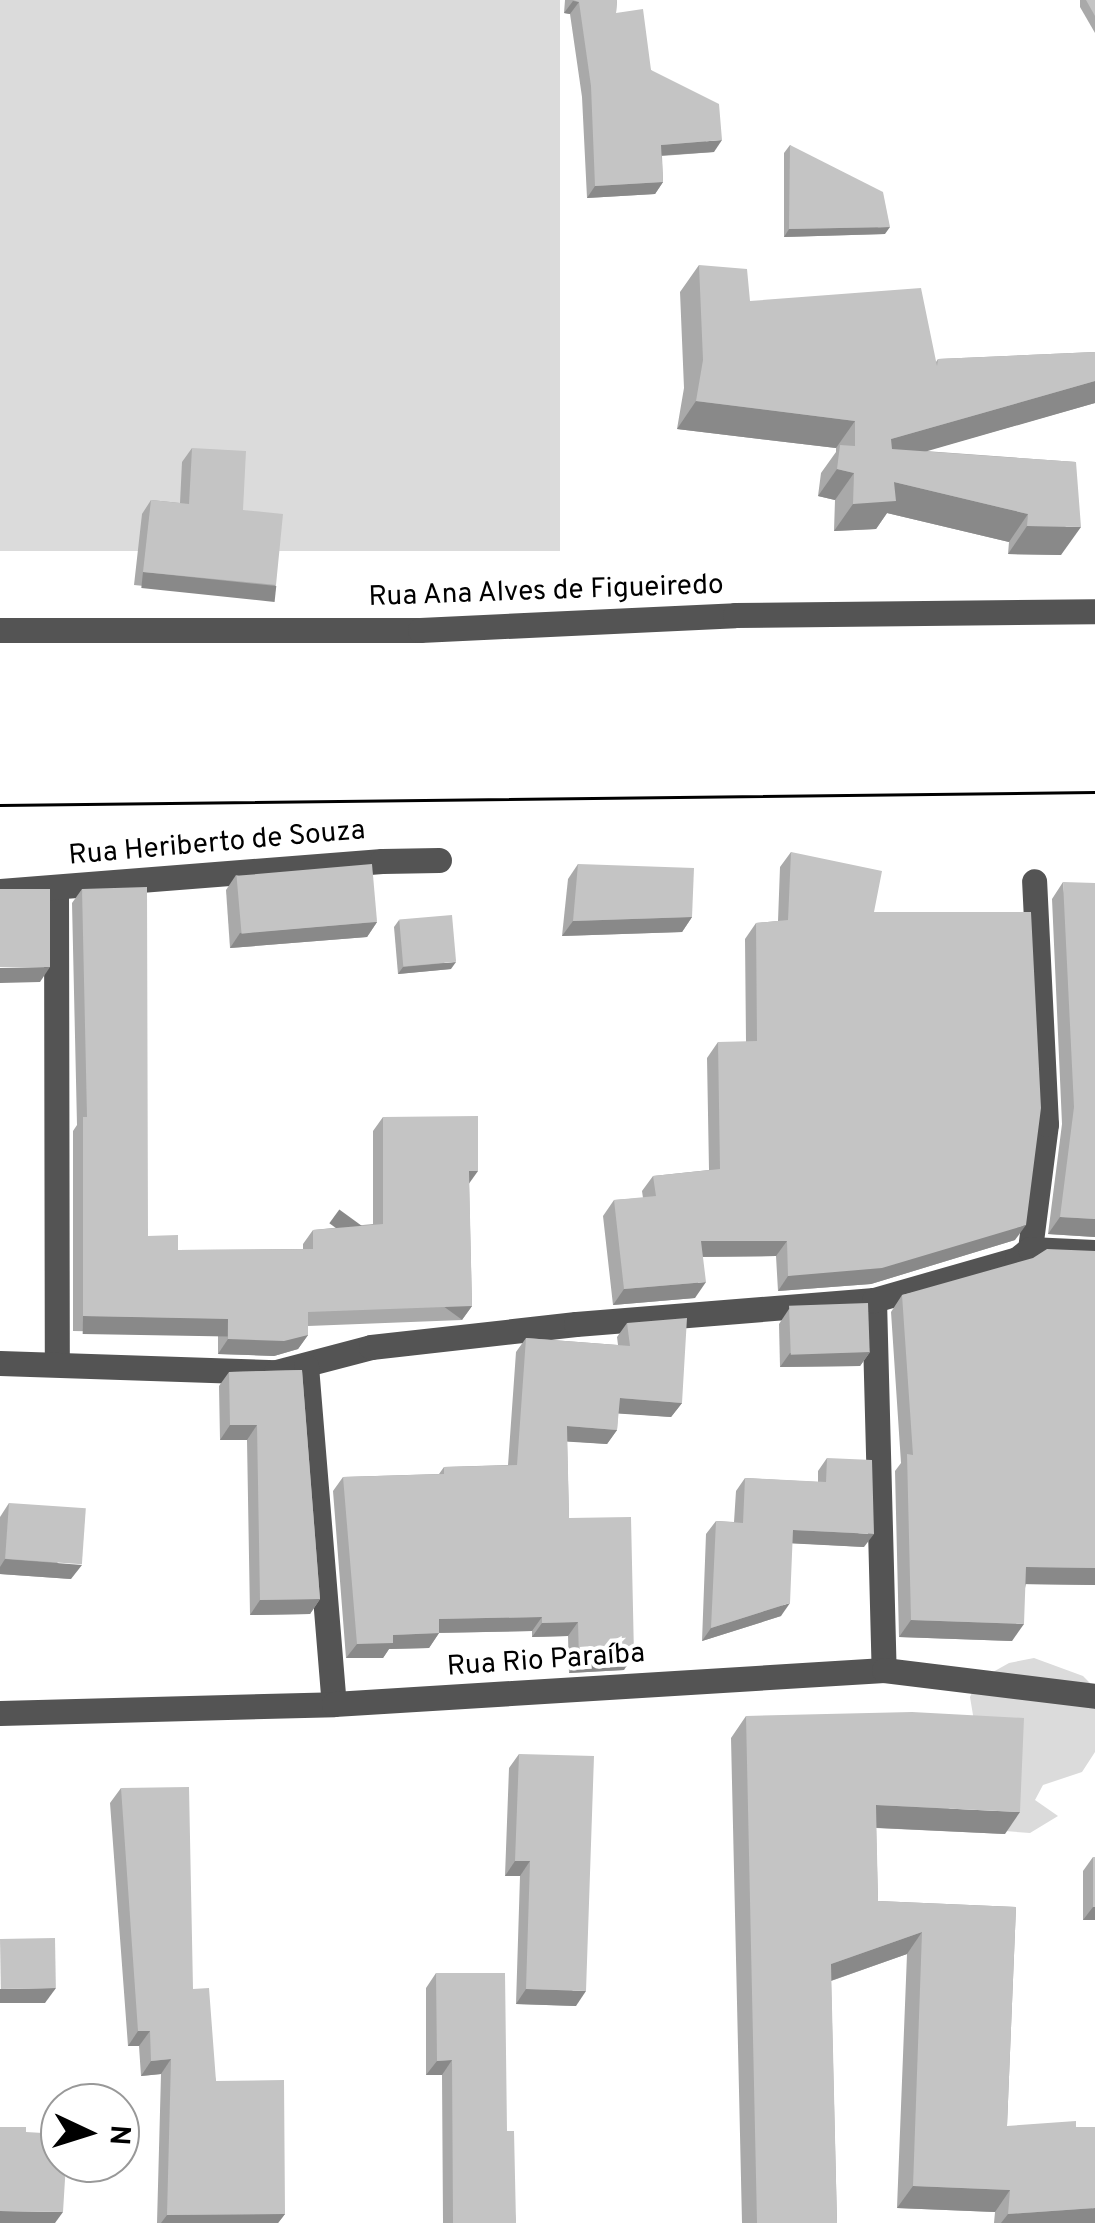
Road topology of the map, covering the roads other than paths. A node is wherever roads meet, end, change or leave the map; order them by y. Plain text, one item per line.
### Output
1 (1095, 611) edge
2 (0, 630) edge
3 (439, 860) dead end
4 (1034, 882) dead end
5 (56, 888) junction
6 (0, 891) edge
7 (1030, 1249) junction
8 (1095, 1252) edge
9 (874, 1300) junction
10 (0, 1362) edge
11 (58, 1363) junction
12 (306, 1366) junction
13 (884, 1670) junction
14 (1095, 1696) edge
15 (334, 1704) junction
16 (0, 1713) edge

1 - 2 street, Rua Ana Alves de Figueiredo
3 - 5 street, Rua Heriberto de Souza
4 - 7 street
5 - 6 street, Rua Heriberto de Souza
5 - 11 street
7 - 8 street
7 - 9 street
9 - 12 street
9 - 13 street
10 - 11 street
11 - 12 street
12 - 15 street
13 - 14 street, Rua Rio Paraíba
13 - 15 street, Rua Rio Paraíba
15 - 16 street, Rua Rio Paraíba

